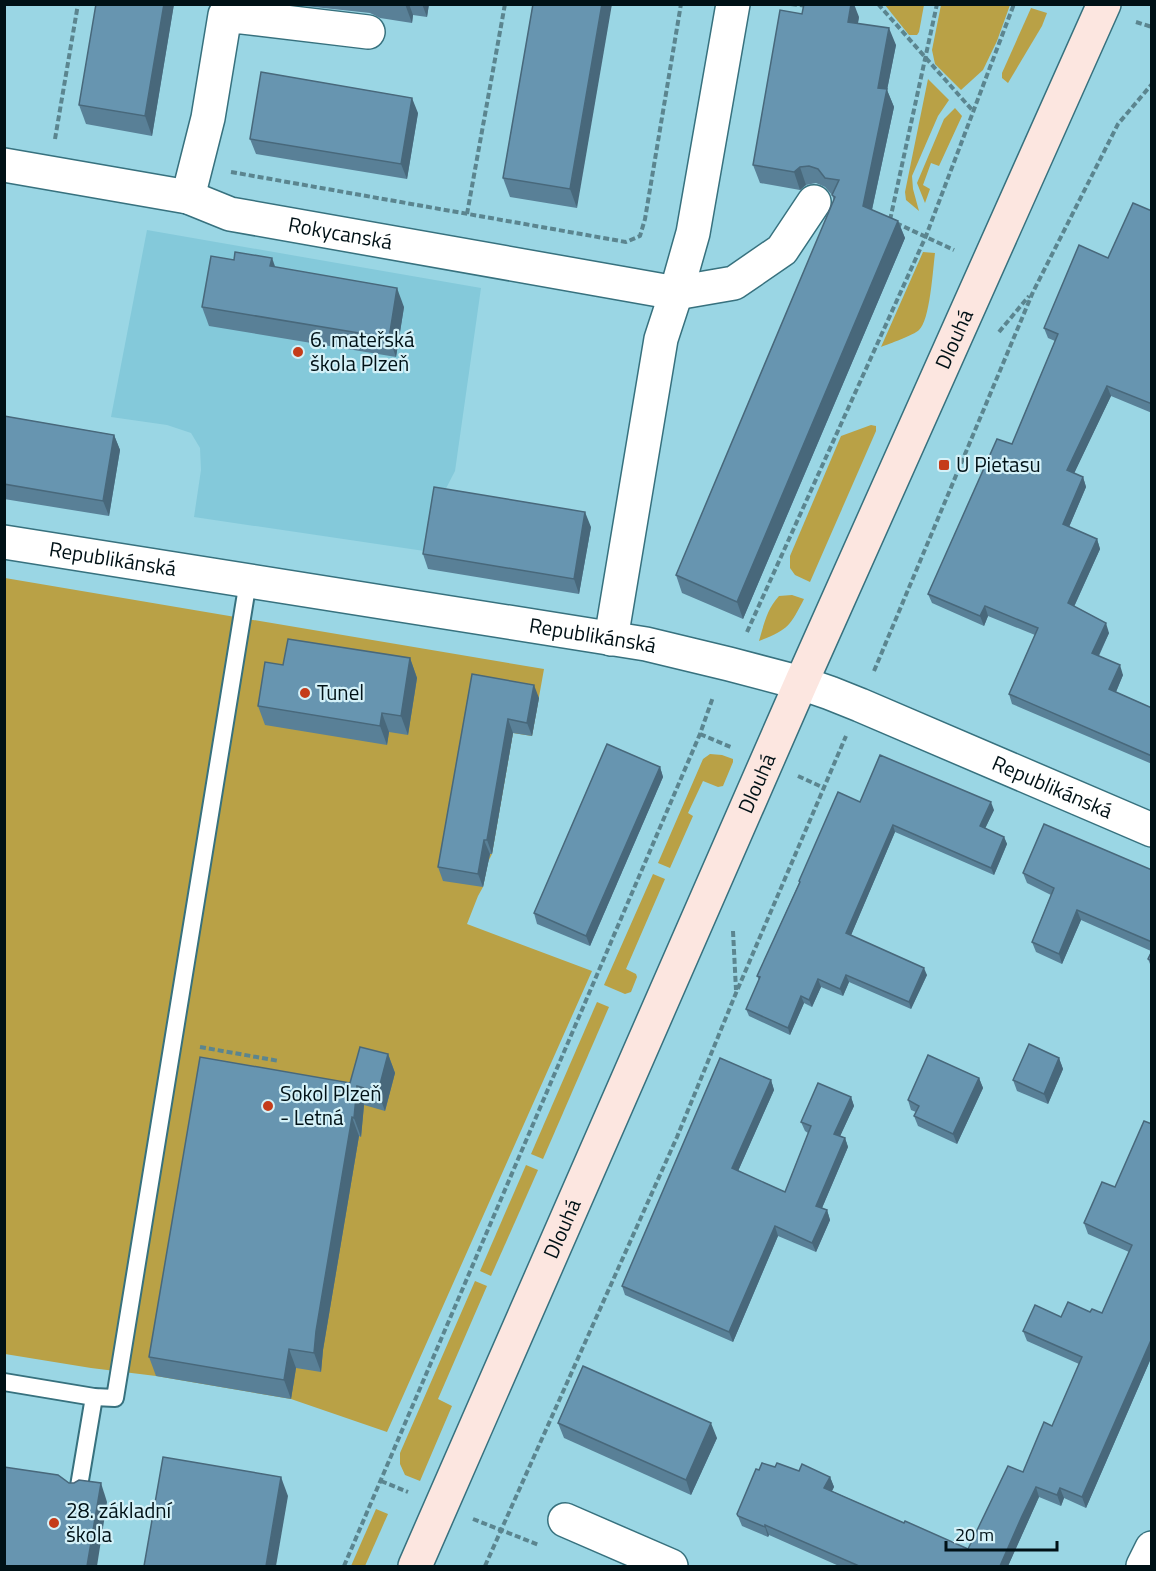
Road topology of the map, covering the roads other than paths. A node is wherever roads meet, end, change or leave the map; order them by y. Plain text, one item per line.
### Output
1 (733, 4) edge
2 (1104, 4) edge
3 (226, 10) edge
4 (368, 32) dead end
5 (4, 165) edge
6 (188, 197) junction
7 (814, 202) dead end
8 (676, 293) junction
9 (4, 542) edge
10 (248, 581) junction
11 (611, 639) junction
12 (801, 683) junction
13 (1152, 830) edge
14 (4, 1382) edge
15 (94, 1396) junction
16 (78, 1492) edge
17 (565, 1520) dead end
18 (1152, 1548) edge
19 (415, 1566) edge
20 (670, 1566) edge
21 (1143, 1566) edge

1 - 8 street
2 - 12 street, Dlouhá
3 - 4 street
3 - 6 street
5 - 6 street, Rokycanská
6 - 8 street, Rokycanská
7 - 8 street, Rokycanská
8 - 11 street
9 - 10 street, Republikánská
10 - 11 street, Republikánská
10 - 15 lane
11 - 12 street, Republikánská
12 - 13 street, Republikánská
12 - 19 street, Dlouhá
14 - 15 lane
15 - 16 lane
17 - 20 street
18 - 21 street

